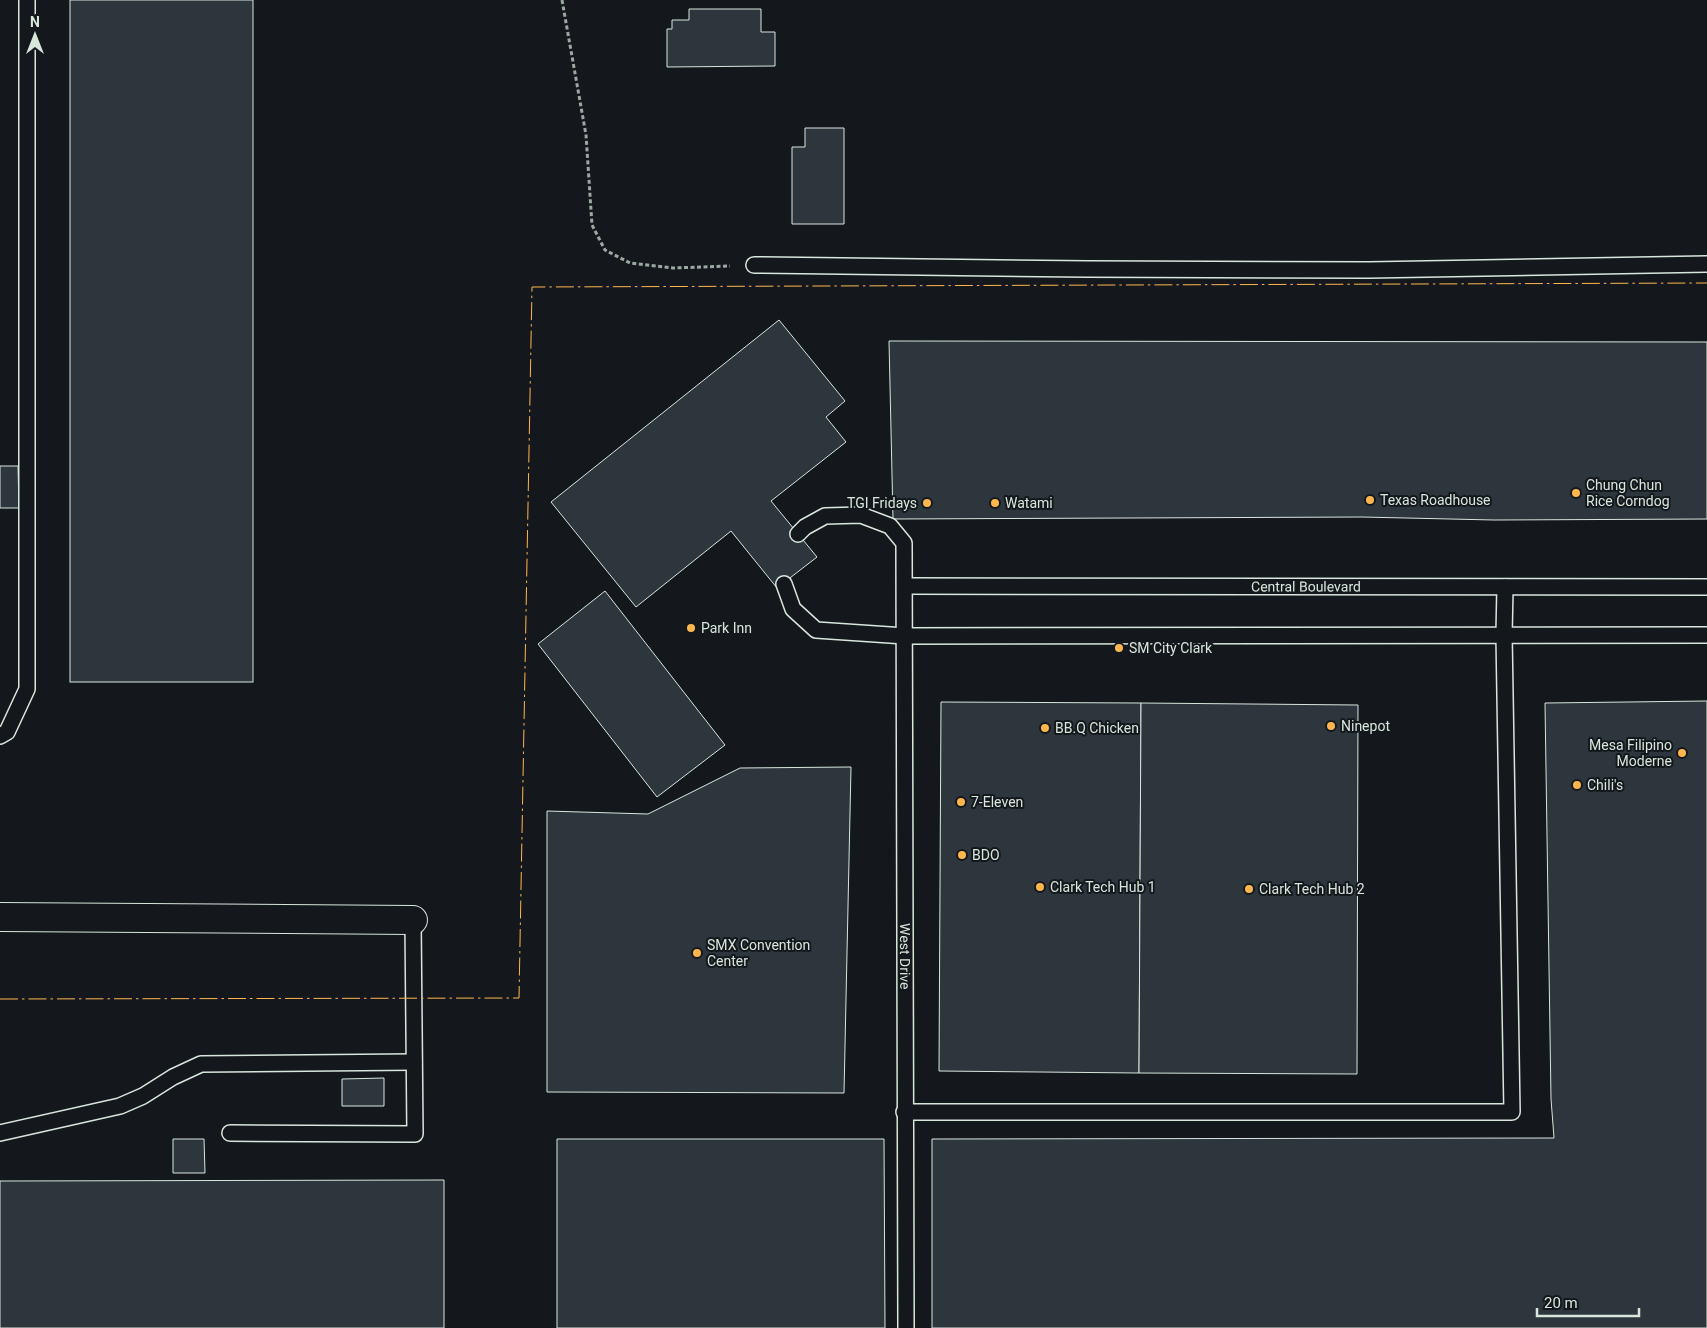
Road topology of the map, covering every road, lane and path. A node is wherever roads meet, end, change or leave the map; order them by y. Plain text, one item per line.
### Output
1 (27, 0) edge
2 (562, 0) edge
3 (1707, 264) edge
4 (754, 265) joint
5 (798, 534) dead end
6 (784, 584) dead end
7 (905, 586) junction
8 (1505, 587) junction
9 (1707, 587) edge
10 (1504, 635) junction
11 (1707, 635) edge
12 (905, 636) junction
13 (0, 736) edge
14 (0, 917) edge
15 (413, 920) joint
16 (414, 1062) junction
17 (904, 1112) junction
18 (0, 1133) edge
19 (230, 1133) dead end
20 (906, 1328) edge

1 - 13 lane
2 - 4 path
3 - 4 lane
5 - 7 lane, West Drive
6 - 12 lane
7 - 8 lane, Central Boulevard
7 - 12 lane, West Drive
8 - 9 lane, Central Boulevard
8 - 10 lane
10 - 11 lane
10 - 12 lane
10 - 17 lane
12 - 17 lane, West Drive
14 - 15 street
15 - 16 lane
16 - 18 lane
16 - 19 lane
17 - 20 lane, West Drive

